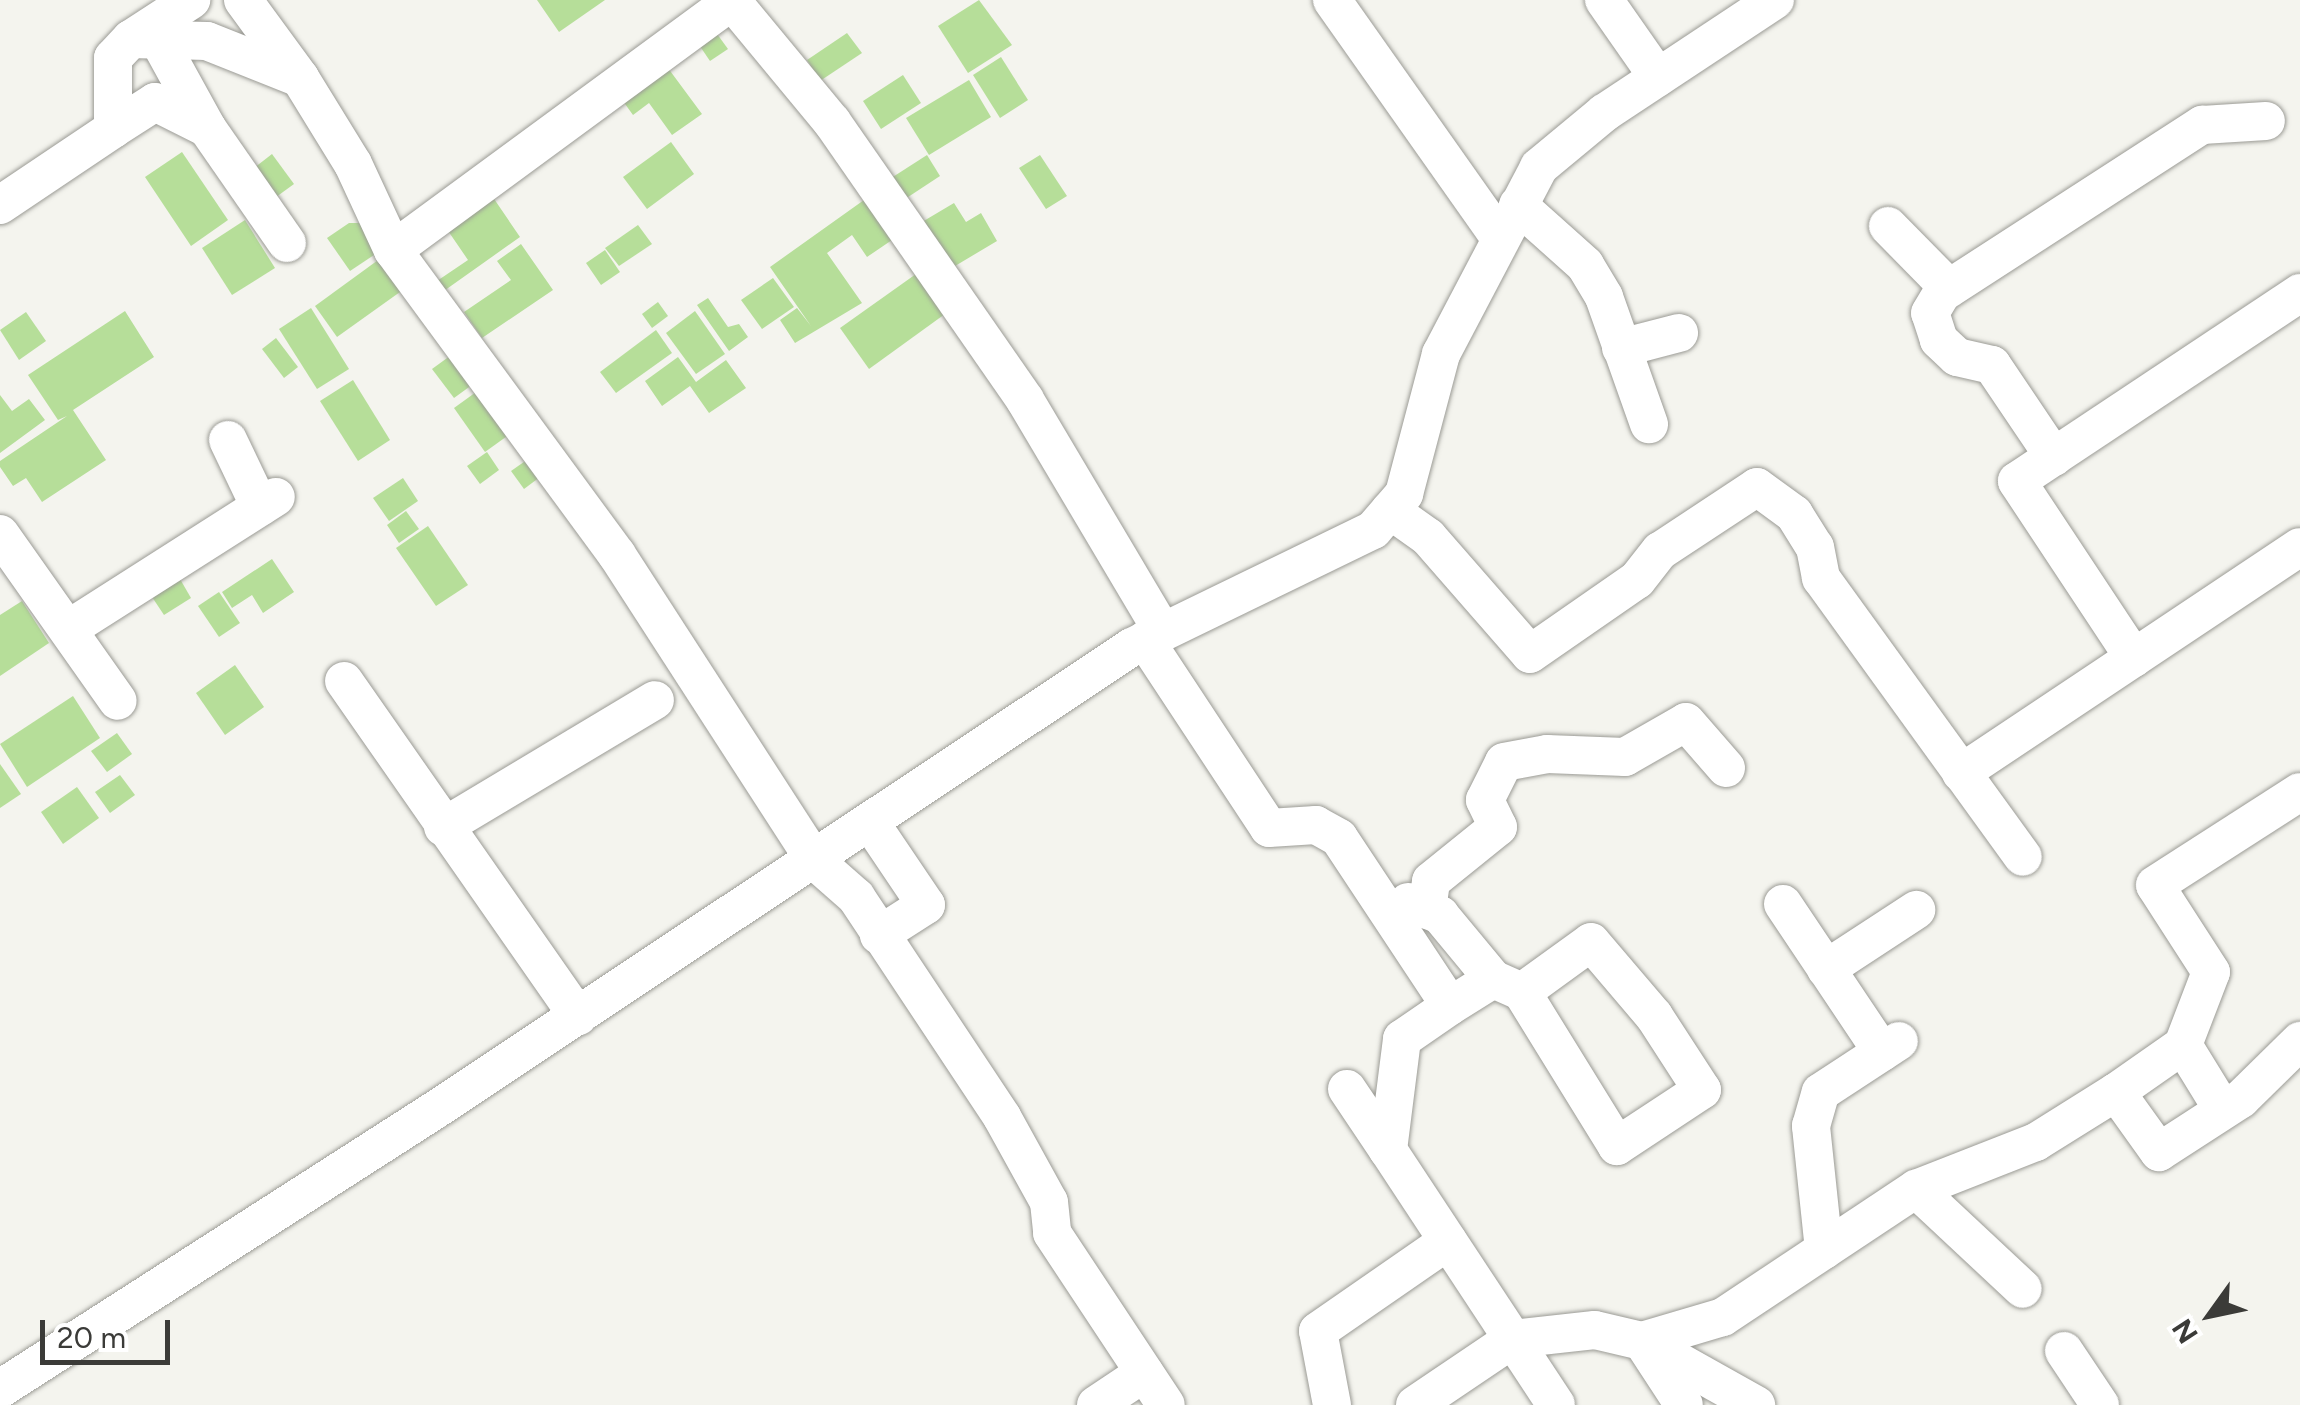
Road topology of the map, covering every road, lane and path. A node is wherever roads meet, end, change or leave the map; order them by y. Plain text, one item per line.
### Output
1 (190, 0) edge
2 (242, 0) edge
3 (732, 0) edge
4 (1332, 0) edge
5 (1604, 0) edge
6 (1774, 0) edge
7 (145, 39) junction
8 (1658, 77) junction
9 (300, 78) junction
10 (2266, 121) dead end
11 (207, 128) junction
12 (113, 129) junction
13 (0, 205) edge
14 (1509, 221) junction
15 (1888, 226) dead end
16 (286, 243) dead end
17 (393, 250) junction
18 (1949, 288) junction
19 (2300, 293) edge
20 (1679, 333) dead end
21 (1621, 348) junction
22 (1649, 424) dead end
23 (228, 440) dead end
24 (2054, 456) junction
25 (1390, 510) junction
26 (0, 534) edge
27 (2300, 548) edge
28 (70, 628) junction
29 (1153, 635) junction
30 (2134, 658) junction
31 (344, 681) dead end
32 (656, 700) dead end
33 (118, 701) dead end
34 (1726, 768) dead end
35 (1961, 773) junction
36 (2300, 792) edge
37 (870, 822) junction
38 (444, 827) junction
39 (2024, 857) dead end
40 (814, 860) junction
41 (1372, 888) junction
42 (1783, 904) dead end
43 (1427, 910) junction
44 (1916, 910) dead end
45 (879, 934) junction
46 (1826, 968) junction
47 (1508, 985) junction
48 (1450, 1006) junction
49 (578, 1016) junction
50 (2300, 1042) edge
51 (2183, 1045) junction
52 (1347, 1089) dead end
53 (2116, 1092) junction
54 (2223, 1110) junction
55 (1388, 1150) junction
56 (1916, 1189) junction
57 (1448, 1242) junction
58 (1824, 1250) junction
59 (2024, 1290) dead end
60 (1513, 1339) junction
61 (1642, 1340) junction
62 (2064, 1351) dead end
63 (1144, 1373) junction
64 (0, 1388) edge
65 (1096, 1405) edge
66 (1166, 1405) edge
67 (1332, 1405) edge
68 (1415, 1405) edge
69 (1556, 1405) edge
70 (1684, 1405) edge
71 (1756, 1405) edge
72 (2100, 1405) edge

1 - 7 street
2 - 9 street
3 - 17 street
3 - 29 street
4 - 14 street
5 - 8 street
6 - 8 street
7 - 9 street
7 - 11 street
7 - 12 street
8 - 14 street
9 - 17 street
10 - 18 street
11 - 12 street
11 - 16 street
12 - 13 street
14 - 21 street
14 - 25 street
15 - 18 street
17 - 40 street
18 - 24 street
19 - 24 street
20 - 21 street
21 - 22 street
23 - 28 street
24 - 30 street
25 - 29 street
25 - 35 street
26 - 28 street
27 - 30 street
28 - 33 street
29 - 37 street
29 - 41 street
30 - 35 street
31 - 38 street
32 - 38 street
34 - 43 street
35 - 39 street
36 - 51 street
37 - 40 street
37 - 45 street
38 - 49 street
40 - 45 street
40 - 49 street
41 - 43 street
41 - 48 street
42 - 46 street
43 - 47 street
44 - 46 street
45 - 63 street
46 - 58 street
47 - 47 street
47 - 48 street
48 - 55 street
49 - 64 street
50 - 54 street
51 - 53 street
51 - 54 street
52 - 55 street
53 - 54 street
53 - 56 street
55 - 57 street
56 - 58 street
56 - 59 street
57 - 60 street
57 - 67 street
58 - 61 street
60 - 61 street
60 - 68 street
60 - 69 street
61 - 70 street
61 - 71 street
62 - 72 street
63 - 65 street
63 - 66 street

